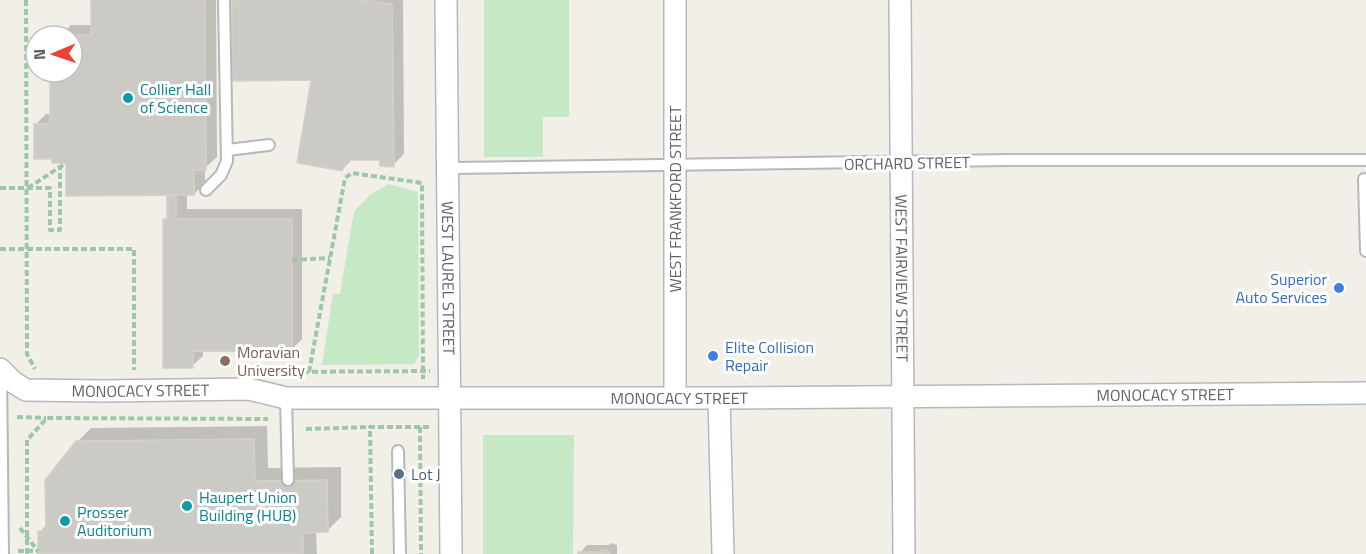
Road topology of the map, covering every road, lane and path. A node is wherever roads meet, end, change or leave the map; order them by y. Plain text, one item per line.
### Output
1 (26, 0) edge
2 (224, 0) edge
3 (446, 0) edge
4 (675, 0) edge
5 (900, 0) edge
6 (269, 145) dead end
7 (228, 150) junction
8 (1366, 160) edge
9 (66, 163) dead end
10 (901, 163) junction
11 (675, 166) junction
12 (60, 167) junction
13 (448, 168) junction
14 (1364, 179) dead end
15 (0, 188) edge
16 (27, 188) junction
17 (206, 190) dead end
18 (0, 249) edge
19 (27, 249) junction
20 (1366, 251) edge
21 (330, 258) junction
22 (292, 260) dead end
23 (0, 370) edge
24 (38, 370) dead end
25 (144, 371) dead end
26 (423, 371) junction
27 (435, 371) dead end
28 (265, 372) dead end
29 (309, 372) junction
30 (423, 382) dead end
31 (1366, 393) edge
32 (902, 396) junction
33 (675, 397) junction
34 (286, 398) junction
35 (719, 398) junction
36 (451, 399) junction
37 (2, 416) junction
38 (47, 418) junction
39 (268, 419) dead end
40 (370, 427) dead end
41 (420, 427) dead end
42 (306, 429) dead end
43 (398, 451) dead end
44 (288, 480) dead end
45 (15, 523) dead end
46 (26, 536) junction
47 (16, 551) dead end
48 (27, 553) edge
49 (3, 554) edge
50 (400, 554) edge
51 (421, 554) edge
52 (451, 554) edge
53 (723, 554) edge
54 (904, 554) edge

1 - 16 path
2 - 7 lane
3 - 13 street, WEST LAUREL STREET
4 - 11 street, WEST FRANKFORD STREET
5 - 10 street, WEST FAIRVIEW STREET
6 - 7 lane
7 - 17 lane
8 - 10 lane, ORCHARD STREET
9 - 12 path
10 - 11 lane, ORCHARD STREET
10 - 32 street, WEST FAIRVIEW STREET
11 - 13 lane, ORCHARD STREET
11 - 33 street, WEST FRANKFORD STREET
12 - 16 path
12 - 16 path
13 - 36 street, WEST LAUREL STREET
14 - 20 lane
15 - 16 path
16 - 19 path
18 - 19 path
19 - 24 path
19 - 25 path
21 - 22 path
21 - 26 path
21 - 29 path
23 - 34 street, MONOCACY STREET
23 - 37 lane
26 - 27 path
26 - 29 path
26 - 30 path
28 - 29 path
31 - 32 street, MONOCACY STREET
32 - 35 street, MONOCACY STREET
32 - 54 street, WEST FAIRVIEW STREET
33 - 35 street, MONOCACY STREET
33 - 36 street, MONOCACY STREET
34 - 36 street, MONOCACY STREET
34 - 44 lane
35 - 53 street
36 - 52 street, WEST LAUREL STREET
37 - 38 path
37 - 49 lane
38 - 39 path
38 - 46 path
40 - 42 path
41 - 51 path
43 - 50 lane
45 - 46 path
46 - 48 path
46 - 48 path
47 - 48 path

